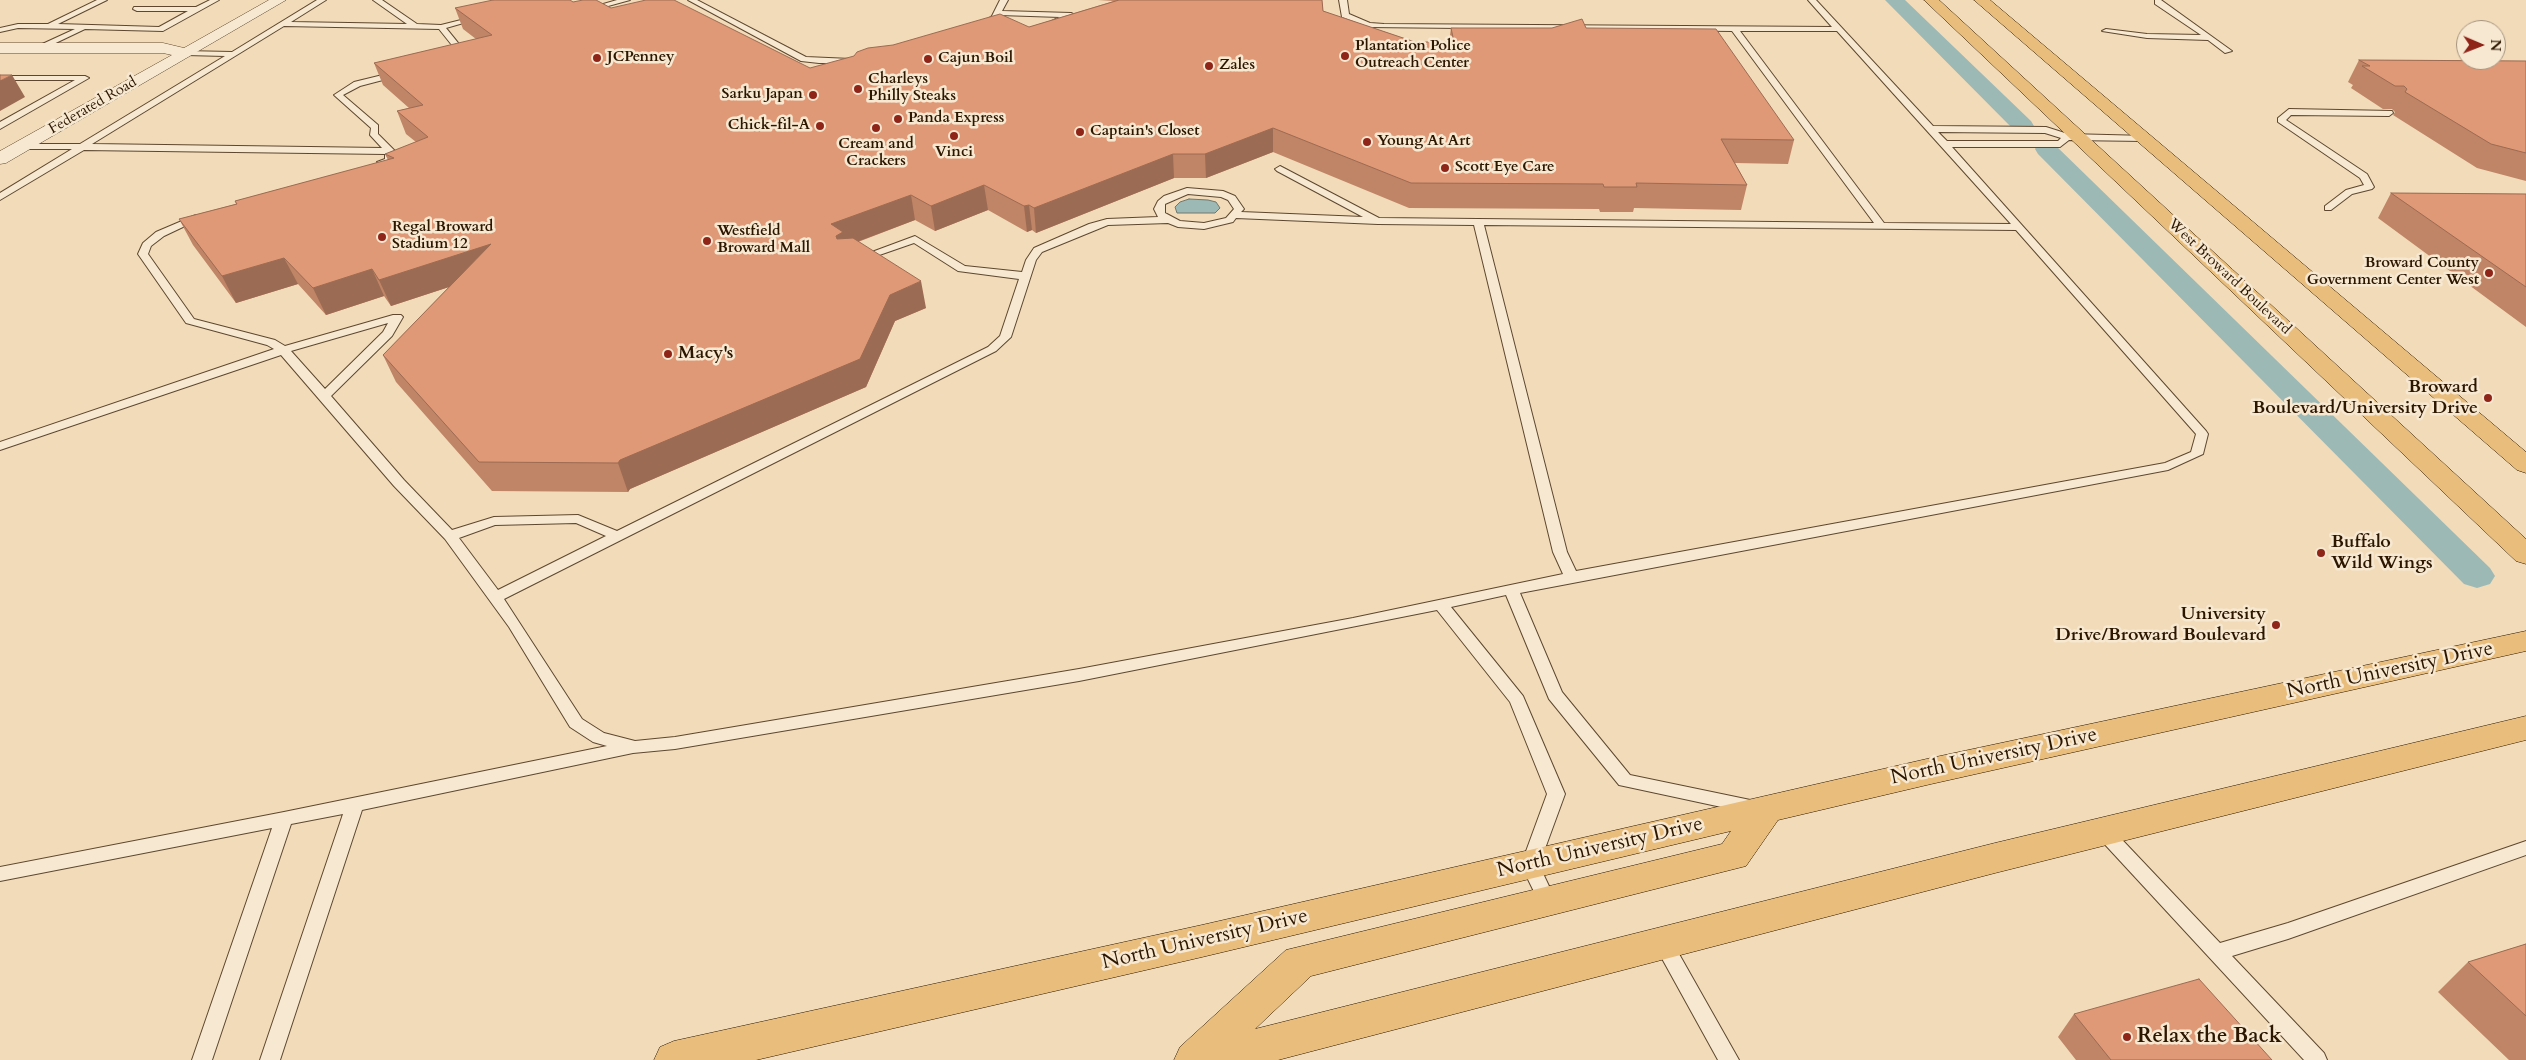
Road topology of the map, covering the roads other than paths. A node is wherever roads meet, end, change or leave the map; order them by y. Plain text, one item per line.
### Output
1 (103, 0) edge
2 (215, 0) edge
3 (279, 0) edge
4 (322, 0) edge
5 (378, 0) edge
6 (626, 0) edge
7 (692, 0) edge
8 (1004, 0) edge
9 (1343, 0) edge
10 (1812, 0) edge
11 (1931, 0) edge
12 (1981, 0) edge
13 (2158, 2) dead end
14 (137, 9) dead end
15 (197, 9) junction
16 (579, 10) edge
17 (998, 13) junction
18 (486, 16) edge
19 (283, 24) junction
20 (0, 26) edge
21 (18, 26) junction
22 (50, 26) junction
23 (84, 27) junction
24 (416, 27) junction
25 (441, 27) junction
26 (1044, 27) edge
27 (1735, 28) junction
28 (1839, 29) junction
29 (0, 30) edge
30 (970, 31) edge
31 (2106, 31) dead end
32 (2210, 38) junction
33 (0, 48) edge
34 (41, 48) junction
35 (2228, 51) dead end
36 (186, 53) junction
37 (232, 54) junction
38 (0, 59) edge
39 (241, 60) dead end
40 (860, 60) edge
41 (439, 62) edge
42 (405, 72) edge
43 (0, 78) edge
44 (2389, 112) edge
45 (0, 126) edge
46 (1931, 129) junction
47 (2074, 137) junction
48 (2144, 138) junction
49 (1945, 144) junction
50 (23, 146) junction
51 (81, 147) junction
52 (390, 151) junction
53 (0, 159) edge
54 (368, 169) edge
55 (1280, 169) dead end
56 (0, 197) edge
57 (2328, 208) dead end
58 (209, 215) edge
59 (1235, 215) junction
60 (1167, 220) junction
61 (1478, 221) junction
62 (1378, 222) junction
63 (1881, 225) junction
64 (2019, 226) junction
65 (848, 262) edge
66 (1025, 276) junction
67 (283, 350) junction
68 (324, 396) junction
69 (0, 446) edge
70 (2526, 465) edge
71 (450, 536) junction
72 (618, 536) junction
73 (2526, 556) edge
74 (1571, 577) junction
75 (1511, 589) junction
76 (494, 598) junction
77 (1440, 604) junction
78 (2526, 641) edge
79 (2526, 728) edge
80 (635, 747) junction
81 (355, 804) junction
82 (1767, 809) junction
83 (284, 819) junction
84 (2104, 832) junction
85 (2526, 848) edge
86 (1530, 865) junction
87 (0, 874) edge
88 (1547, 901) junction
89 (1663, 944) junction
90 (2217, 952) junction
91 (202, 1060) edge
92 (270, 1060) edge
93 (674, 1060) edge
94 (1194, 1060) edge
95 (1206, 1060) edge
96 (1729, 1060) edge
97 (2317, 1060) edge

1 - 22 lane
2 - 15 lane
3 - 36 street, Federated Road
4 - 19 lane
5 - 24 lane
6 - 16 lane
7 - 40 lane
8 - 17 lane
9 - 27 lane
10 - 28 lane
11 - 47 main road, West Broward Boulevard
12 - 48 main road
13 - 32 lane
14 - 15 lane
15 - 23 lane
17 - 26 lane
17 - 30 lane
18 - 25 lane
19 - 24 lane
19 - 37 lane
20 - 21 lane
21 - 22 lane
21 - 29 lane
22 - 23 lane
23 - 34 lane
24 - 25 lane
25 - 41 lane
27 - 28 lane
27 - 63 lane
28 - 46 lane
31 - 32 lane
32 - 35 lane
33 - 34 street
34 - 36 street
36 - 37 lane
36 - 38 street
36 - 50 street, Federated Road
37 - 39 lane
37 - 51 lane
42 - 52 lane
43 - 45 lane
44 - 57 lane
46 - 47 lane
46 - 49 lane
47 - 48 lane
47 - 49 lane
47 - 73 main road, West Broward Boulevard
48 - 70 main road
49 - 64 lane
50 - 51 lane
50 - 53 street, Federated Road
51 - 52 lane
51 - 56 lane
52 - 54 lane
55 - 62 lane
58 - 67 lane
59 - 60 lane
59 - 60 lane
59 - 62 lane
60 - 66 lane
61 - 62 lane
61 - 63 lane
61 - 74 lane
63 - 64 lane
64 - 74 lane
65 - 66 lane
66 - 72 lane
67 - 68 lane
67 - 68 lane
67 - 69 lane
68 - 71 lane
71 - 72 lane
71 - 76 lane
72 - 76 lane
74 - 75 lane
75 - 77 lane
75 - 82 lane
76 - 80 lane
77 - 80 lane
77 - 86 lane
78 - 82 main road, North University Drive
79 - 84 main road
80 - 81 lane
81 - 83 lane
81 - 92 lane
82 - 86 main road, North University Drive
82 - 88 main road
83 - 87 lane
83 - 91 lane
84 - 89 main road
84 - 90 lane
85 - 90 lane
86 - 88 lane
86 - 93 main road, North University Drive
88 - 94 main road
89 - 95 main road
89 - 96 lane
90 - 97 lane

